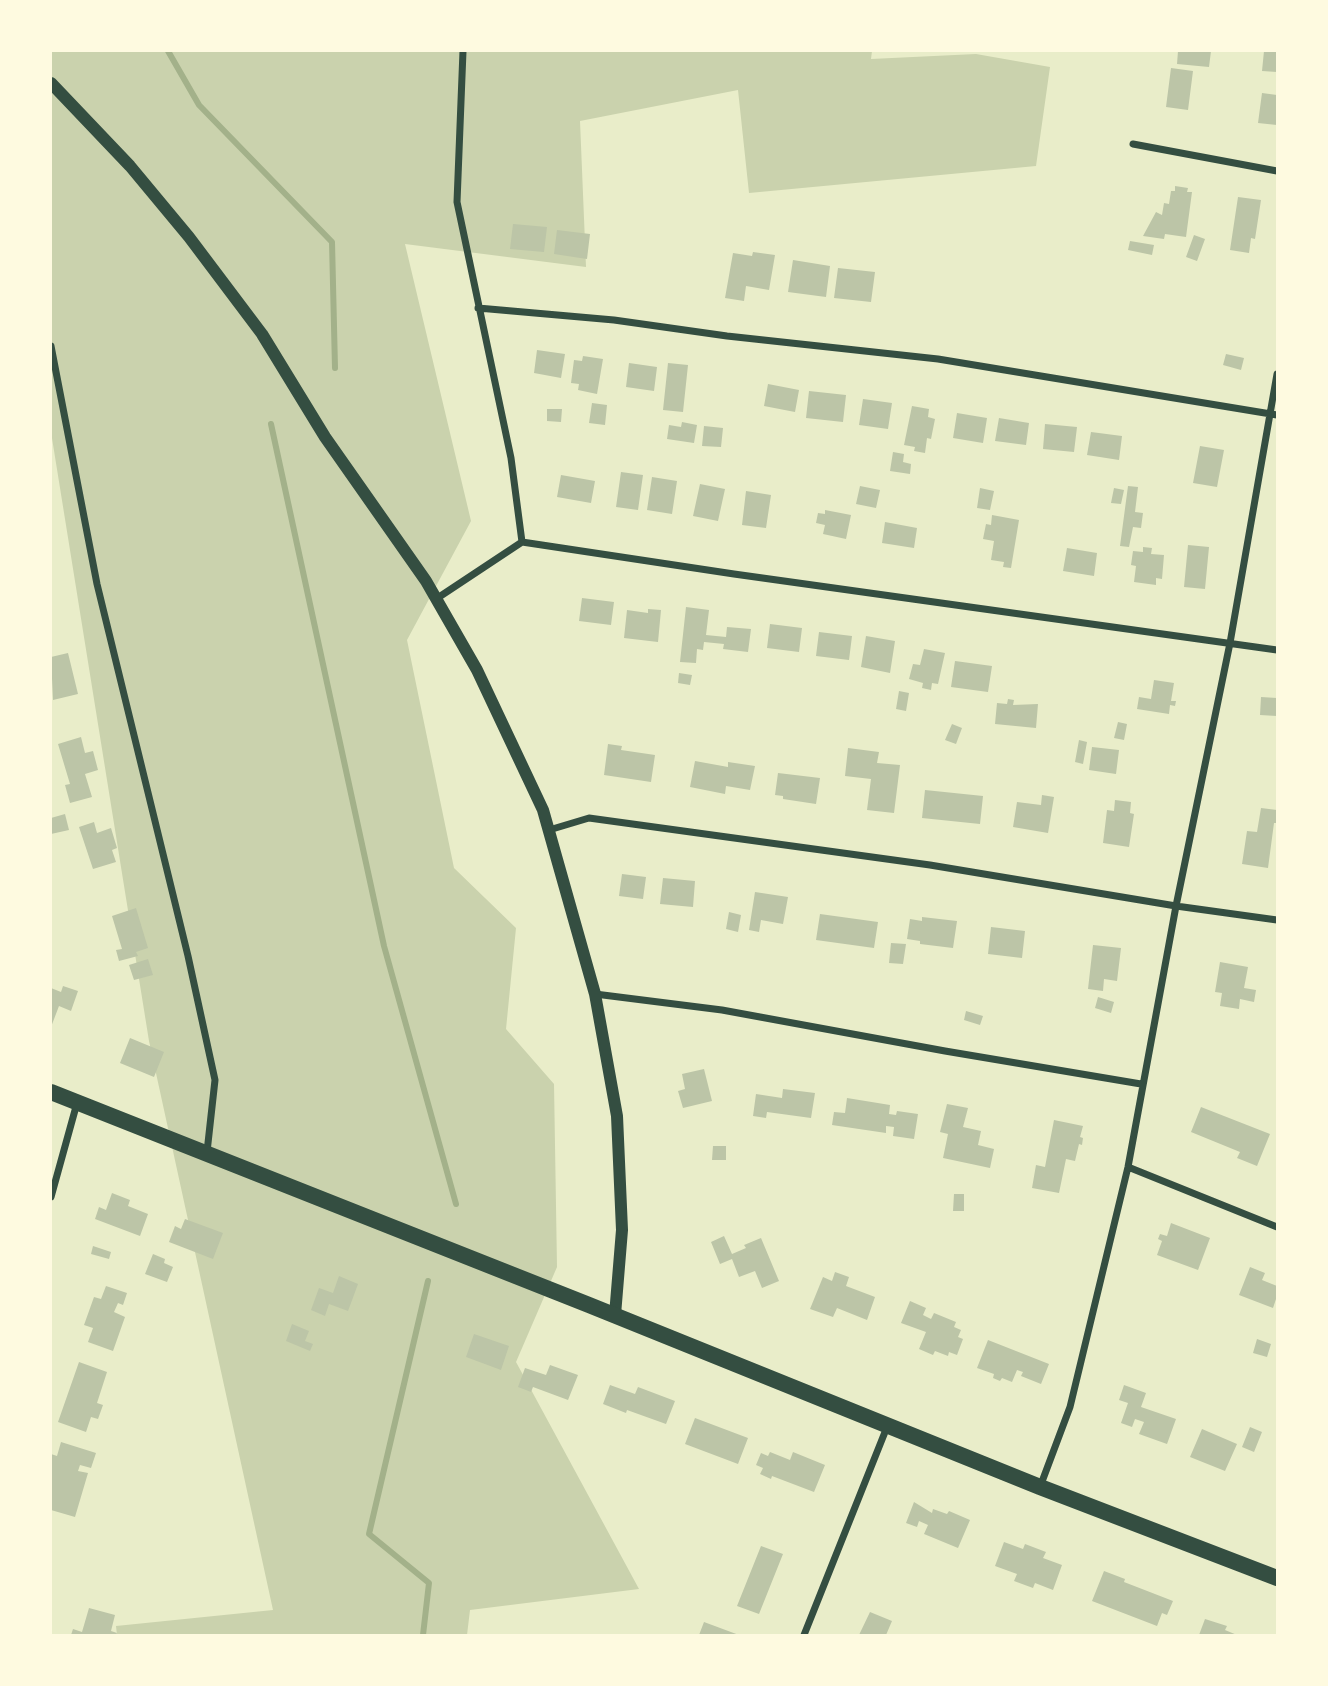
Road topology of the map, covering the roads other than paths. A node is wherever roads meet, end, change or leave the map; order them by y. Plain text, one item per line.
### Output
1 (463, 51) edge
2 (52, 88) edge
3 (1133, 144) dead end
4 (1277, 171) edge
5 (478, 308) junction
6 (51, 345) edge
7 (1277, 374) edge
8 (1273, 415) edge
9 (522, 541) junction
10 (436, 599) junction
11 (1230, 643) junction
12 (1277, 650) edge
13 (549, 830) junction
14 (1176, 906) junction
15 (1277, 920) edge
16 (596, 994) junction
17 (1142, 1084) junction
18 (51, 1092) edge
19 (77, 1103) junction
20 (207, 1153) junction
21 (1128, 1167) junction
22 (51, 1197) edge
23 (1277, 1227) edge
24 (615, 1315) junction
25 (887, 1427) junction
26 (1040, 1487) junction
27 (1277, 1578) edge
28 (804, 1635) edge

1 - 5 street
2 - 10 street
3 - 4 street
5 - 8 street
5 - 9 street
6 - 20 street
7 - 8 street
8 - 11 street
9 - 10 street
9 - 11 street
10 - 13 street
11 - 12 street
11 - 14 street
13 - 14 street
13 - 16 street
14 - 15 street
14 - 17 street
16 - 17 street
16 - 24 street
17 - 21 street
18 - 19 main road
19 - 20 main road
19 - 22 street
20 - 24 main road
21 - 23 street
21 - 26 street
24 - 25 main road
25 - 26 main road
25 - 28 street
26 - 27 main road

